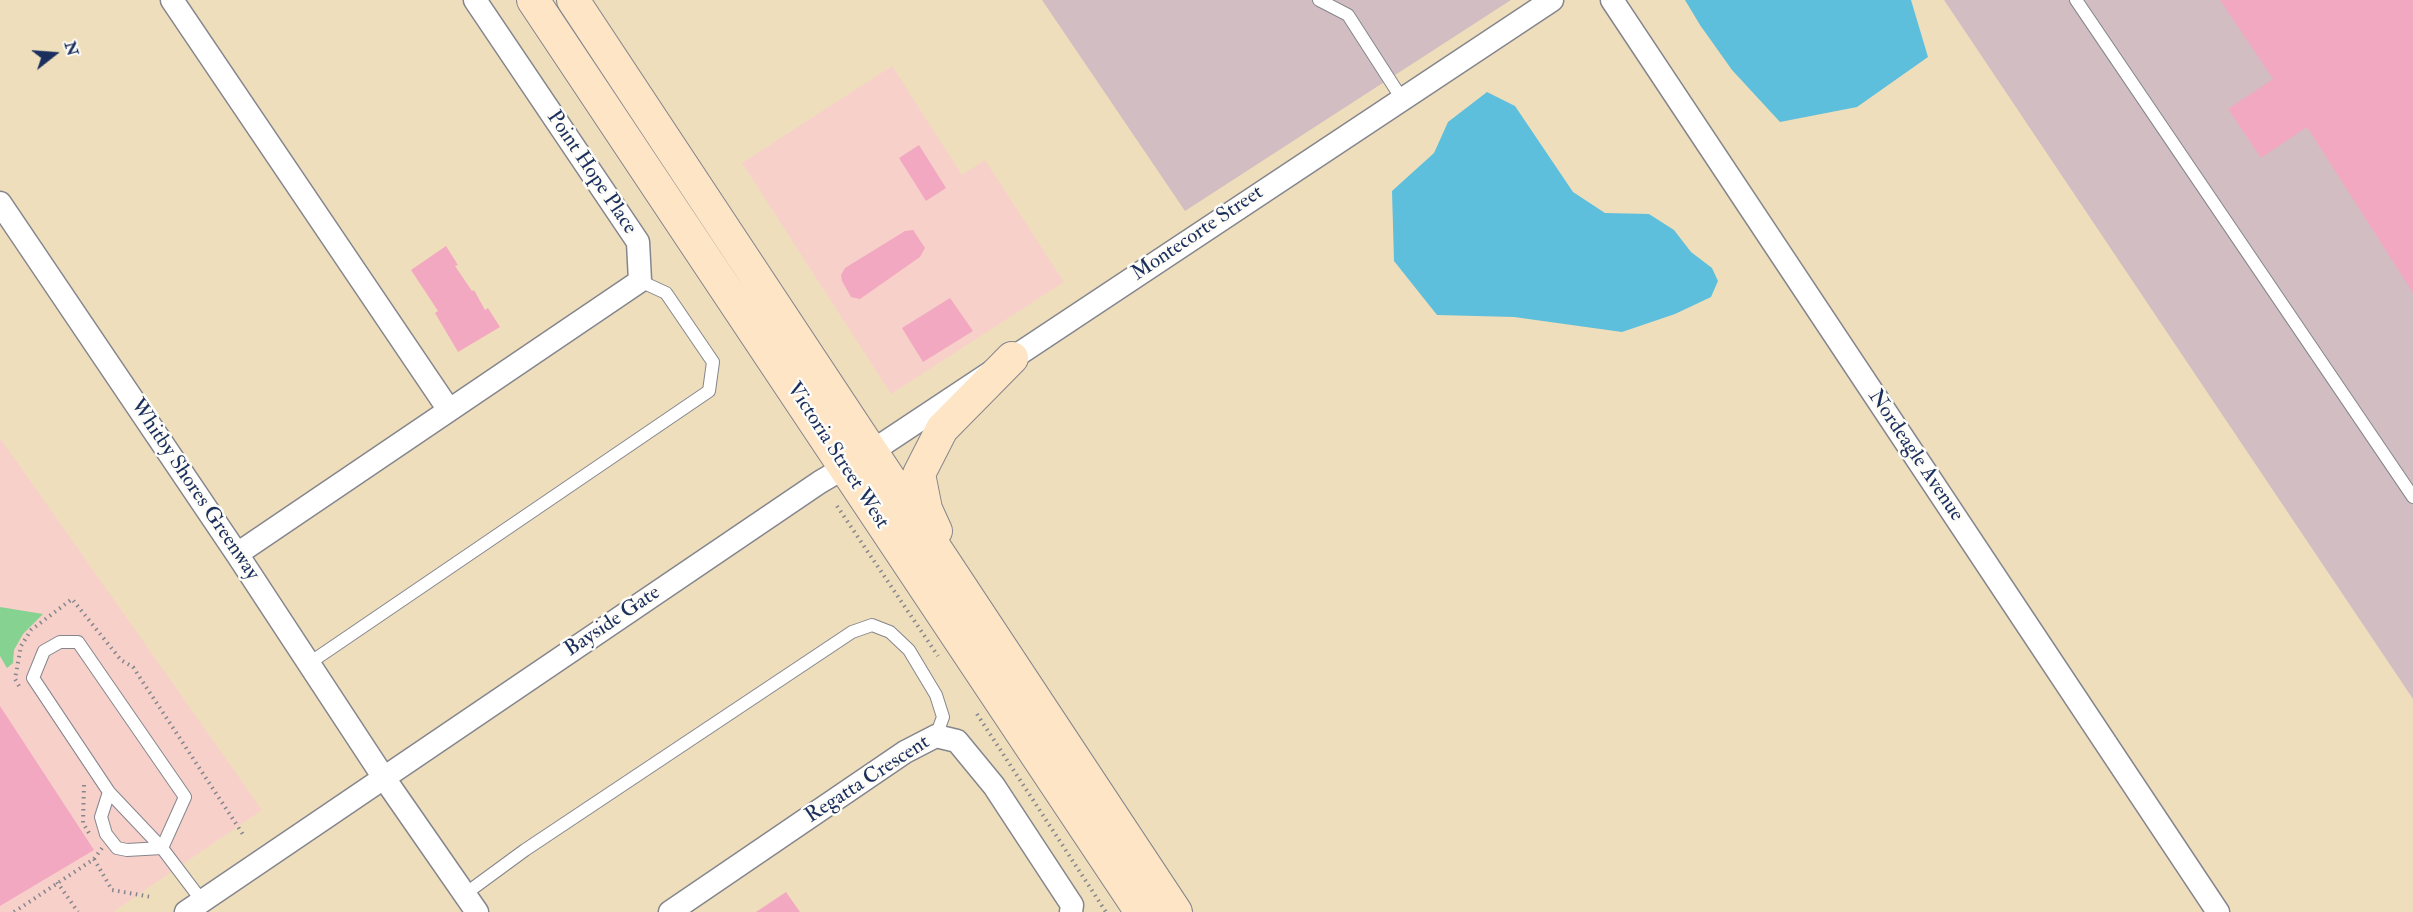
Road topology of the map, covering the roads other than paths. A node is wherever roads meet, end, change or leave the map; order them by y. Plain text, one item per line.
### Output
1 (172, 0) edge
2 (475, 0) edge
3 (533, 0) edge
4 (573, 0) edge
5 (1319, 0) edge
6 (1552, 0) edge
7 (1612, 0) edge
8 (2076, 0) edge
9 (1402, 99) junction
10 (0, 203) edge
11 (640, 281) junction
12 (1012, 358) junction
13 (449, 410) junction
14 (871, 452) junction
15 (844, 469) junction
16 (2413, 497) edge
17 (237, 554) junction
18 (978, 615) junction
19 (308, 664) junction
20 (936, 736) junction
21 (384, 778) junction
22 (109, 792) junction
23 (162, 848) junction
24 (471, 903) edge
25 (194, 906) edge
26 (670, 912) edge
27 (1071, 912) edge
28 (1141, 912) edge
29 (1176, 912) edge
30 (2218, 912) edge

1 - 13 street
2 - 11 street, Point Hope Place
3 - 15 main road, Victoria Street West
4 - 14 main road, Victoria Street West
5 - 9 lane
6 - 9 street, Montecorte Street
7 - 30 street, Nordeagle Avenue
8 - 16 lane
9 - 12 street, Montecorte Street
10 - 17 street, Whitby Shores Greenway
11 - 13 street
11 - 19 lane
12 - 14 street, Montecorte Street
12 - 18 main road
13 - 17 street
14 - 15 street, Montecorte Street
14 - 18 main road, Victoria Street West
15 - 21 street, Bayside Gate
15 - 28 main road, Victoria Street West
17 - 19 street, Whitby Shores Greenway
18 - 29 main road, Victoria Street West
19 - 21 street, Whitby Shores Greenway
20 - 24 lane
20 - 26 street, Regatta Crescent
20 - 27 street, Regatta Crescent
21 - 24 street, Whitby Shores Greenway
21 - 25 street
22 - 23 lane
22 - 23 lane
22 - 23 lane
23 - 25 lane

